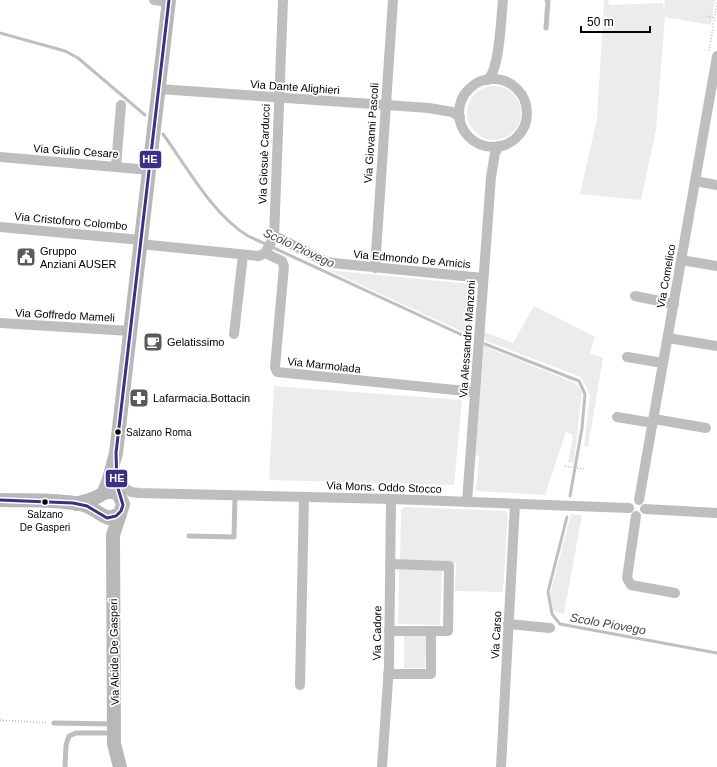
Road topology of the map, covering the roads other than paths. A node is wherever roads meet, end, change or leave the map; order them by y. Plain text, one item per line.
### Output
1 (154, 0) edge
2 (283, 0) edge
3 (393, 0) edge
4 (503, 0) edge
5 (547, 0) edge
6 (169, 1) edge
7 (546, 28) dead end
8 (498, 51) junction
9 (717, 56) edge
10 (487, 80) junction
11 (502, 81) junction
12 (159, 89) junction
13 (278, 97) junction
14 (460, 104) junction
15 (713, 104) edge
16 (121, 105) dead end
17 (384, 105) junction
18 (429, 108) junction
19 (460, 117) junction
20 (484, 145) junction
21 (499, 146) junction
22 (0, 157) edge
23 (116, 166) junction
24 (150, 170) junction
25 (491, 177) junction
26 (695, 181) junction
27 (717, 185) edge
28 (0, 227) edge
29 (140, 242) junction
30 (269, 245) junction
31 (243, 255) junction
32 (681, 260) junction
33 (717, 266) edge
34 (375, 268) junction
35 (483, 278) junction
36 (635, 296) dead end
37 (674, 304) junction
38 (0, 323) edge
39 (130, 331) junction
40 (234, 334) dead end
41 (668, 338) junction
42 (717, 346) edge
43 (627, 357) dead end
44 (663, 363) junction
45 (475, 392) junction
46 (617, 416) dead end
47 (653, 421) junction
48 (706, 428) dead end
49 (116, 452) junction
50 (101, 494) junction
51 (235, 495) junction
52 (304, 496) junction
53 (124, 497) junction
54 (391, 498) junction
55 (0, 500) edge
56 (467, 502) junction
57 (76, 504) junction
58 (515, 504) junction
59 (642, 505) junction
60 (629, 508) junction
61 (717, 513) edge
62 (100, 514) junction
63 (636, 516) junction
64 (113, 535) junction
65 (189, 536) dead end
66 (390, 564) junction
67 (675, 593) dead end
68 (508, 624) junction
69 (550, 628) dead end
70 (389, 631) junction
71 (431, 631) junction
72 (388, 674) junction
73 (300, 685) dead end
74 (54, 723) road end
75 (115, 728) junction
76 (65, 767) edge
77 (120, 767) edge
78 (382, 767) edge
79 (501, 767) edge

1 - 6 street
2 - 13 street, Via Giosuè Carducci
3 - 17 street, Via Giovanni Pascoli
4 - 8 street
5 - 7 lane
6 - 12 street
8 - 10 street
8 - 11 street
9 - 15 street, Via Comelico
10 - 11 street
10 - 14 street
11 - 21 street
12 - 13 street, Via Dante Alighieri
12 - 24 street
13 - 17 street, Via Dante Alighieri
13 - 30 street, Via Giosuè Carducci
14 - 18 street, Via Dante Alighieri
14 - 19 street
15 - 26 street, Via Comelico
16 - 23 street
17 - 18 street, Via Dante Alighieri
17 - 34 street, Via Giovanni Pascoli
18 - 19 street, Via Dante Alighieri
19 - 20 street
20 - 21 street
20 - 25 street
21 - 25 street
22 - 23 street, Via Giulio Cesare
23 - 24 street, Via Giulio Cesare
24 - 29 street
25 - 35 street, Via Alessandro Manzoni
26 - 27 street
26 - 32 street, Via Comelico
28 - 29 street, Via Cristoforo Colombo
29 - 31 street, Via Edmondo De Amicis
29 - 39 street
30 - 31 street, Via Edmondo De Amicis
30 - 34 street, Via Edmondo De Amicis
30 - 45 street, Via Marmolada
31 - 40 street
32 - 33 street
32 - 37 street, Via Comelico
34 - 35 street, Via Edmondo De Amicis
35 - 45 street, Via Alessandro Manzoni
36 - 37 street
37 - 41 street, Via Comelico
38 - 39 street, Via Goffredo Mameli
39 - 49 street
41 - 42 street
41 - 44 street, Via Comelico
43 - 44 street
44 - 47 street, Via Comelico
45 - 56 street, Via Alessandro Manzoni
46 - 47 street
47 - 48 street
47 - 59 street, Via Comelico
49 - 50 street
49 - 53 street
50 - 53 street
50 - 57 street
50 - 62 street
51 - 52 street, Via Mons. Oddo Stocco
51 - 53 street, Via Mons. Oddo Stocco
51 - 65 lane
52 - 54 street, Via Mons. Oddo Stocco
52 - 73 street
53 - 62 street
53 - 64 street, Via Alcide De Gasperi
54 - 56 street, Via Mons. Oddo Stocco
54 - 66 street, Via Cadore
55 - 57 street
56 - 58 street, Via Mons. Oddo Stocco
57 - 62 street
58 - 60 street, Via Mons. Oddo Stocco
58 - 68 street, Via Carso
59 - 60 street
59 - 61 street
59 - 63 street
60 - 63 street
62 - 64 street, Via Alcide De Gasperi
63 - 67 street
64 - 75 street, Via Alcide De Gasperi
66 - 70 street, Via Cadore
66 - 71 street
68 - 69 street
68 - 79 street, Via Carso
70 - 71 street
70 - 72 street, Via Cadore
71 - 72 street
72 - 78 street, Via Cadore
74 - 75 lane
75 - 76 lane
75 - 77 street, Via Alcide De Gasperi

